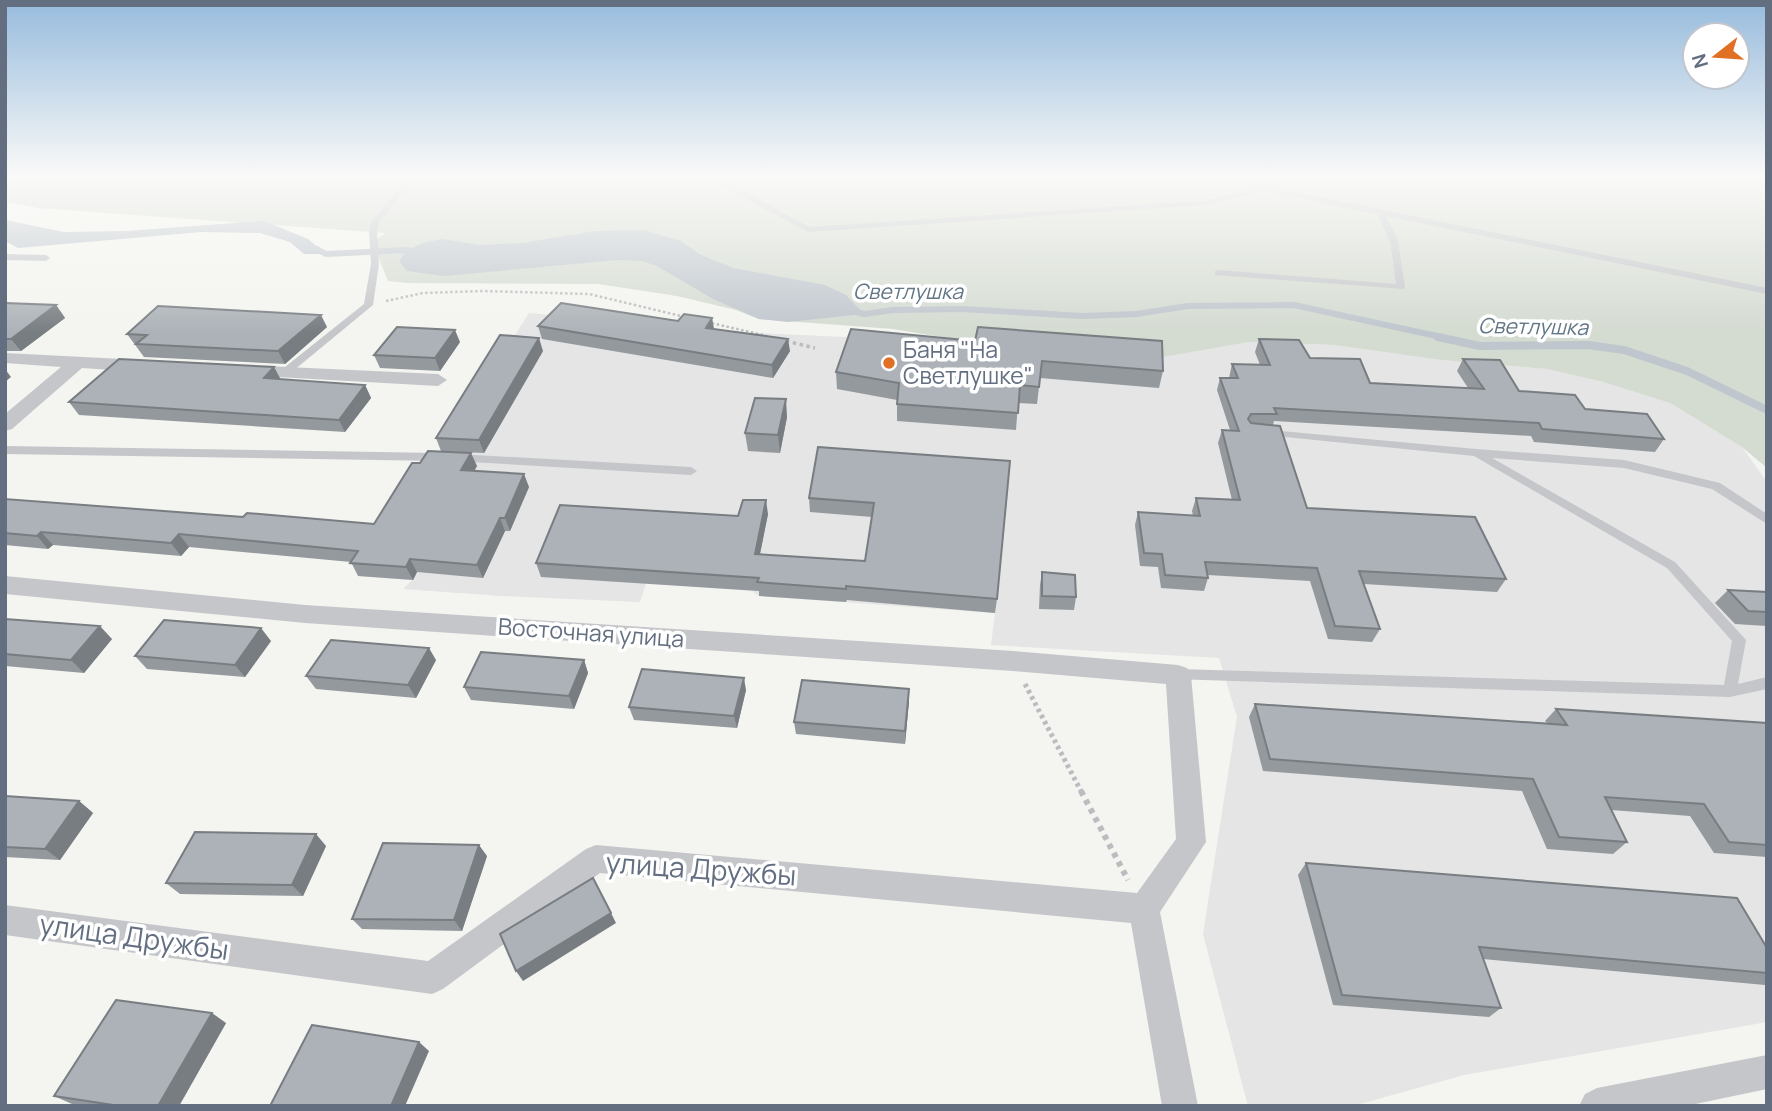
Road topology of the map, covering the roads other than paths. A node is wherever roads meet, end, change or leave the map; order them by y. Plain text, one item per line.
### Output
1 (373, 230) edge
2 (1389, 230) edge
3 (1464, 230) edge
4 (5, 257) edge
5 (46, 258) dead end
6 (1219, 273) dead end
7 (1767, 291) edge
8 (5, 358) edge
9 (77, 363) junction
10 (159, 367) edge
11 (228, 370) edge
12 (284, 373) junction
13 (438, 380) dead end
14 (5, 425) edge
15 (1251, 431) edge
16 (5, 450) edge
17 (1476, 453) junction
18 (691, 471) dead end
19 (1767, 520) edge
20 (5, 585) edge
21 (1178, 676) junction
22 (1767, 683) edge
23 (1730, 691) junction
24 (1144, 909) junction
25 (5, 920) edge
26 (1767, 1072) edge
27 (1180, 1106) edge
28 (1597, 1106) edge

1 - 12 lane
2 - 6 lane
3 - 7 lane
4 - 5 lane
8 - 9 street
9 - 10 street
9 - 14 street
11 - 12 street
12 - 13 street
15 - 17 lane
16 - 18 lane
17 - 19 lane
17 - 23 lane
20 - 21 street, Восточная улица
21 - 23 lane
21 - 24 street
22 - 23 lane
24 - 25 street, улица Дружбы
24 - 27 street
26 - 28 street

